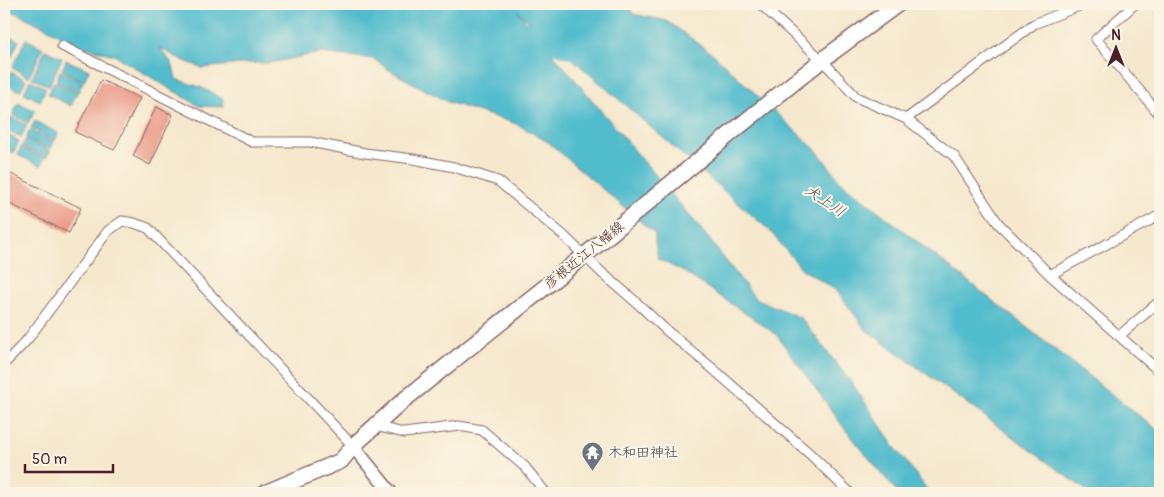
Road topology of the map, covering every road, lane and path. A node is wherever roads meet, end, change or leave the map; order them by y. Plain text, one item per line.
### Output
1 (760, 4) edge
2 (898, 4) edge
3 (1084, 4) edge
4 (1135, 4) edge
5 (62, 46) dead end
6 (816, 65) junction
7 (1160, 114) edge
8 (906, 119) junction
9 (1160, 215) edge
10 (587, 253) junction
11 (1050, 275) junction
12 (1160, 301) edge
13 (1119, 336) junction
14 (7, 362) dead end
15 (1160, 372) edge
16 (375, 426) junction
17 (353, 446) junction
18 (265, 493) edge
19 (391, 493) edge
20 (546, 493) edge
21 (850, 493) edge

1 - 6 street
2 - 6 main road, 彦根近江八幡線
3 - 8 street
4 - 7 street
5 - 10 street
6 - 8 street
6 - 10 main road, 彦根近江八幡線
8 - 11 street
9 - 11 street
10 - 16 main road, 彦根近江八幡線
10 - 21 street
11 - 13 street
12 - 13 street
13 - 15 street
14 - 17 street
16 - 17 main road, 彦根近江八幡線
16 - 20 street
17 - 18 main road, 彦根近江八幡線
17 - 19 street

